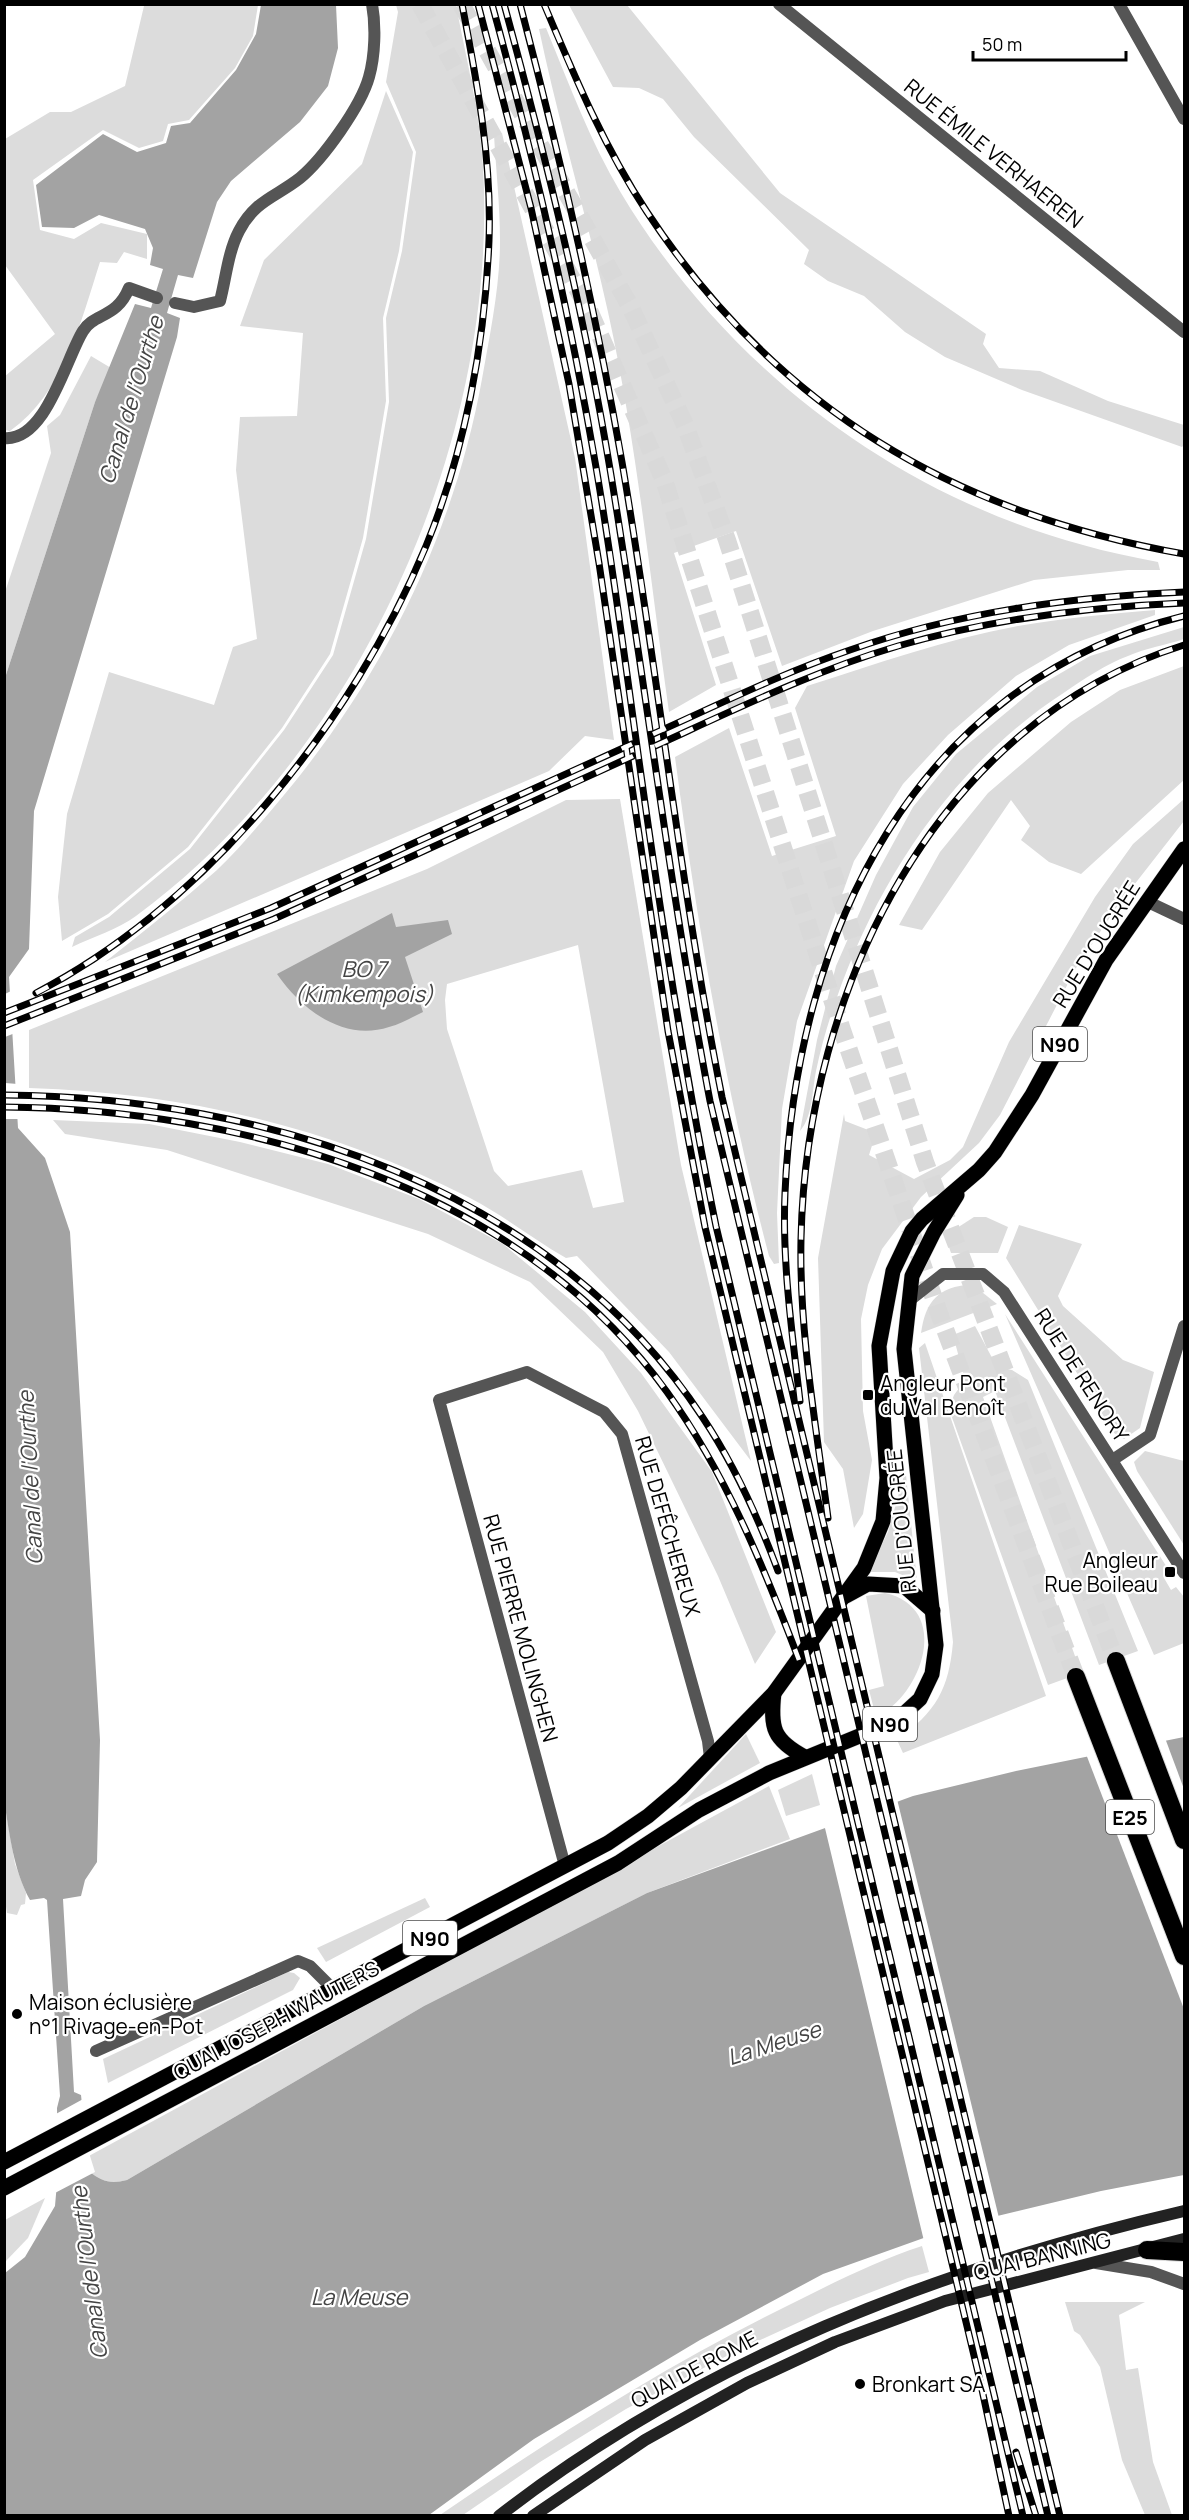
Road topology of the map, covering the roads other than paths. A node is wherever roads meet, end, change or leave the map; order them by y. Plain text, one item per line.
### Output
1 (372, 4) edge
2 (779, 4) edge
3 (1119, 4) edge
4 (1185, 119) edge
5 (157, 298) dead end
6 (176, 303) dead end
7 (1185, 332) edge
8 (4, 438) edge
9 (1185, 849) edge
10 (1146, 901) junction
11 (1185, 919) edge
12 (965, 1182) junction
13 (910, 1300) junction
14 (1185, 1326) edge
15 (439, 1400) joint
16 (1113, 1459) junction
17 (1185, 1573) edge
18 (843, 1597) junction
19 (933, 1611) junction
20 (1116, 1661) tunnel mouth
21 (1076, 1677) tunnel mouth
22 (774, 1693) junction
23 (805, 1757) junction
24 (710, 1758) junction
25 (769, 1773) joint
26 (1185, 1840) edge
27 (565, 1866) junction
28 (1185, 1956) edge
29 (333, 1989) junction
30 (96, 2051) dead end
31 (4, 2162) edge
32 (53, 2163) junction
33 (4, 2188) edge
34 (4, 2196) edge
35 (1185, 2211) edge
36 (1185, 2239) edge
37 (1147, 2250) junction
38 (1185, 2252) edge
39 (1096, 2263) junction
40 (1185, 2284) edge
41 (924, 2285) joint
42 (910, 2313) joint
43 (588, 2478) junction
44 (499, 2515) edge
45 (533, 2516) edge
46 (546, 2516) edge

1 - 6 street
2 - 7 street, RUE ÉMILE VERHAEREN
3 - 4 street
5 - 8 street
9 - 10 main road, RUE D'OUGRÉE / N90
10 - 11 street
10 - 12 main road, RUE D'OUGRÉE / N90
12 - 13 main road, RUE D'OUGRÉE / N90
12 - 18 main road, RUE D'OUGRÉE / N90
13 - 16 street, RUE DE RENORY
13 - 19 main road, RUE D'OUGRÉE / N90
14 - 16 street
15 - 24 street, RUE DEFÊCHEREUX
15 - 27 street, RUE PIERRE MOLINGHEN
16 - 17 street, RUE DE RENORY
18 - 19 main road, N90
18 - 22 main road, RUE D'OUGRÉE / N90
19 - 23 main road, RUE D'OUGRÉE / N90
20 - 26 highway, E25
21 - 28 highway, E25
22 - 23 main road
22 - 24 main road, QUAI JOSEPH WAUTERS / N90
23 - 25 main road, RUE D'OUGRÉE / N90
24 - 27 main road, QUAI JOSEPH WAUTERS / N90
25 - 32 main road, QUAI JOSEPH WAUTERS / N90
27 - 29 main road, QUAI JOSEPH WAUTERS / N90
29 - 30 street
29 - 31 main road, QUAI JOSEPH WAUTERS / N90
32 - 33 main road, N90
32 - 34 main road
35 - 41 main road, QUAI BANNING
36 - 37 main road, QUAI BANNING
37 - 38 highway
37 - 39 main road, QUAI BANNING
39 - 40 street
39 - 42 main road, QUAI BANNING
41 - 44 main road, QUAI DE ROME
42 - 43 main road, QUAI DE ROME
43 - 45 main road, QUAI DE ROME
43 - 46 main road

